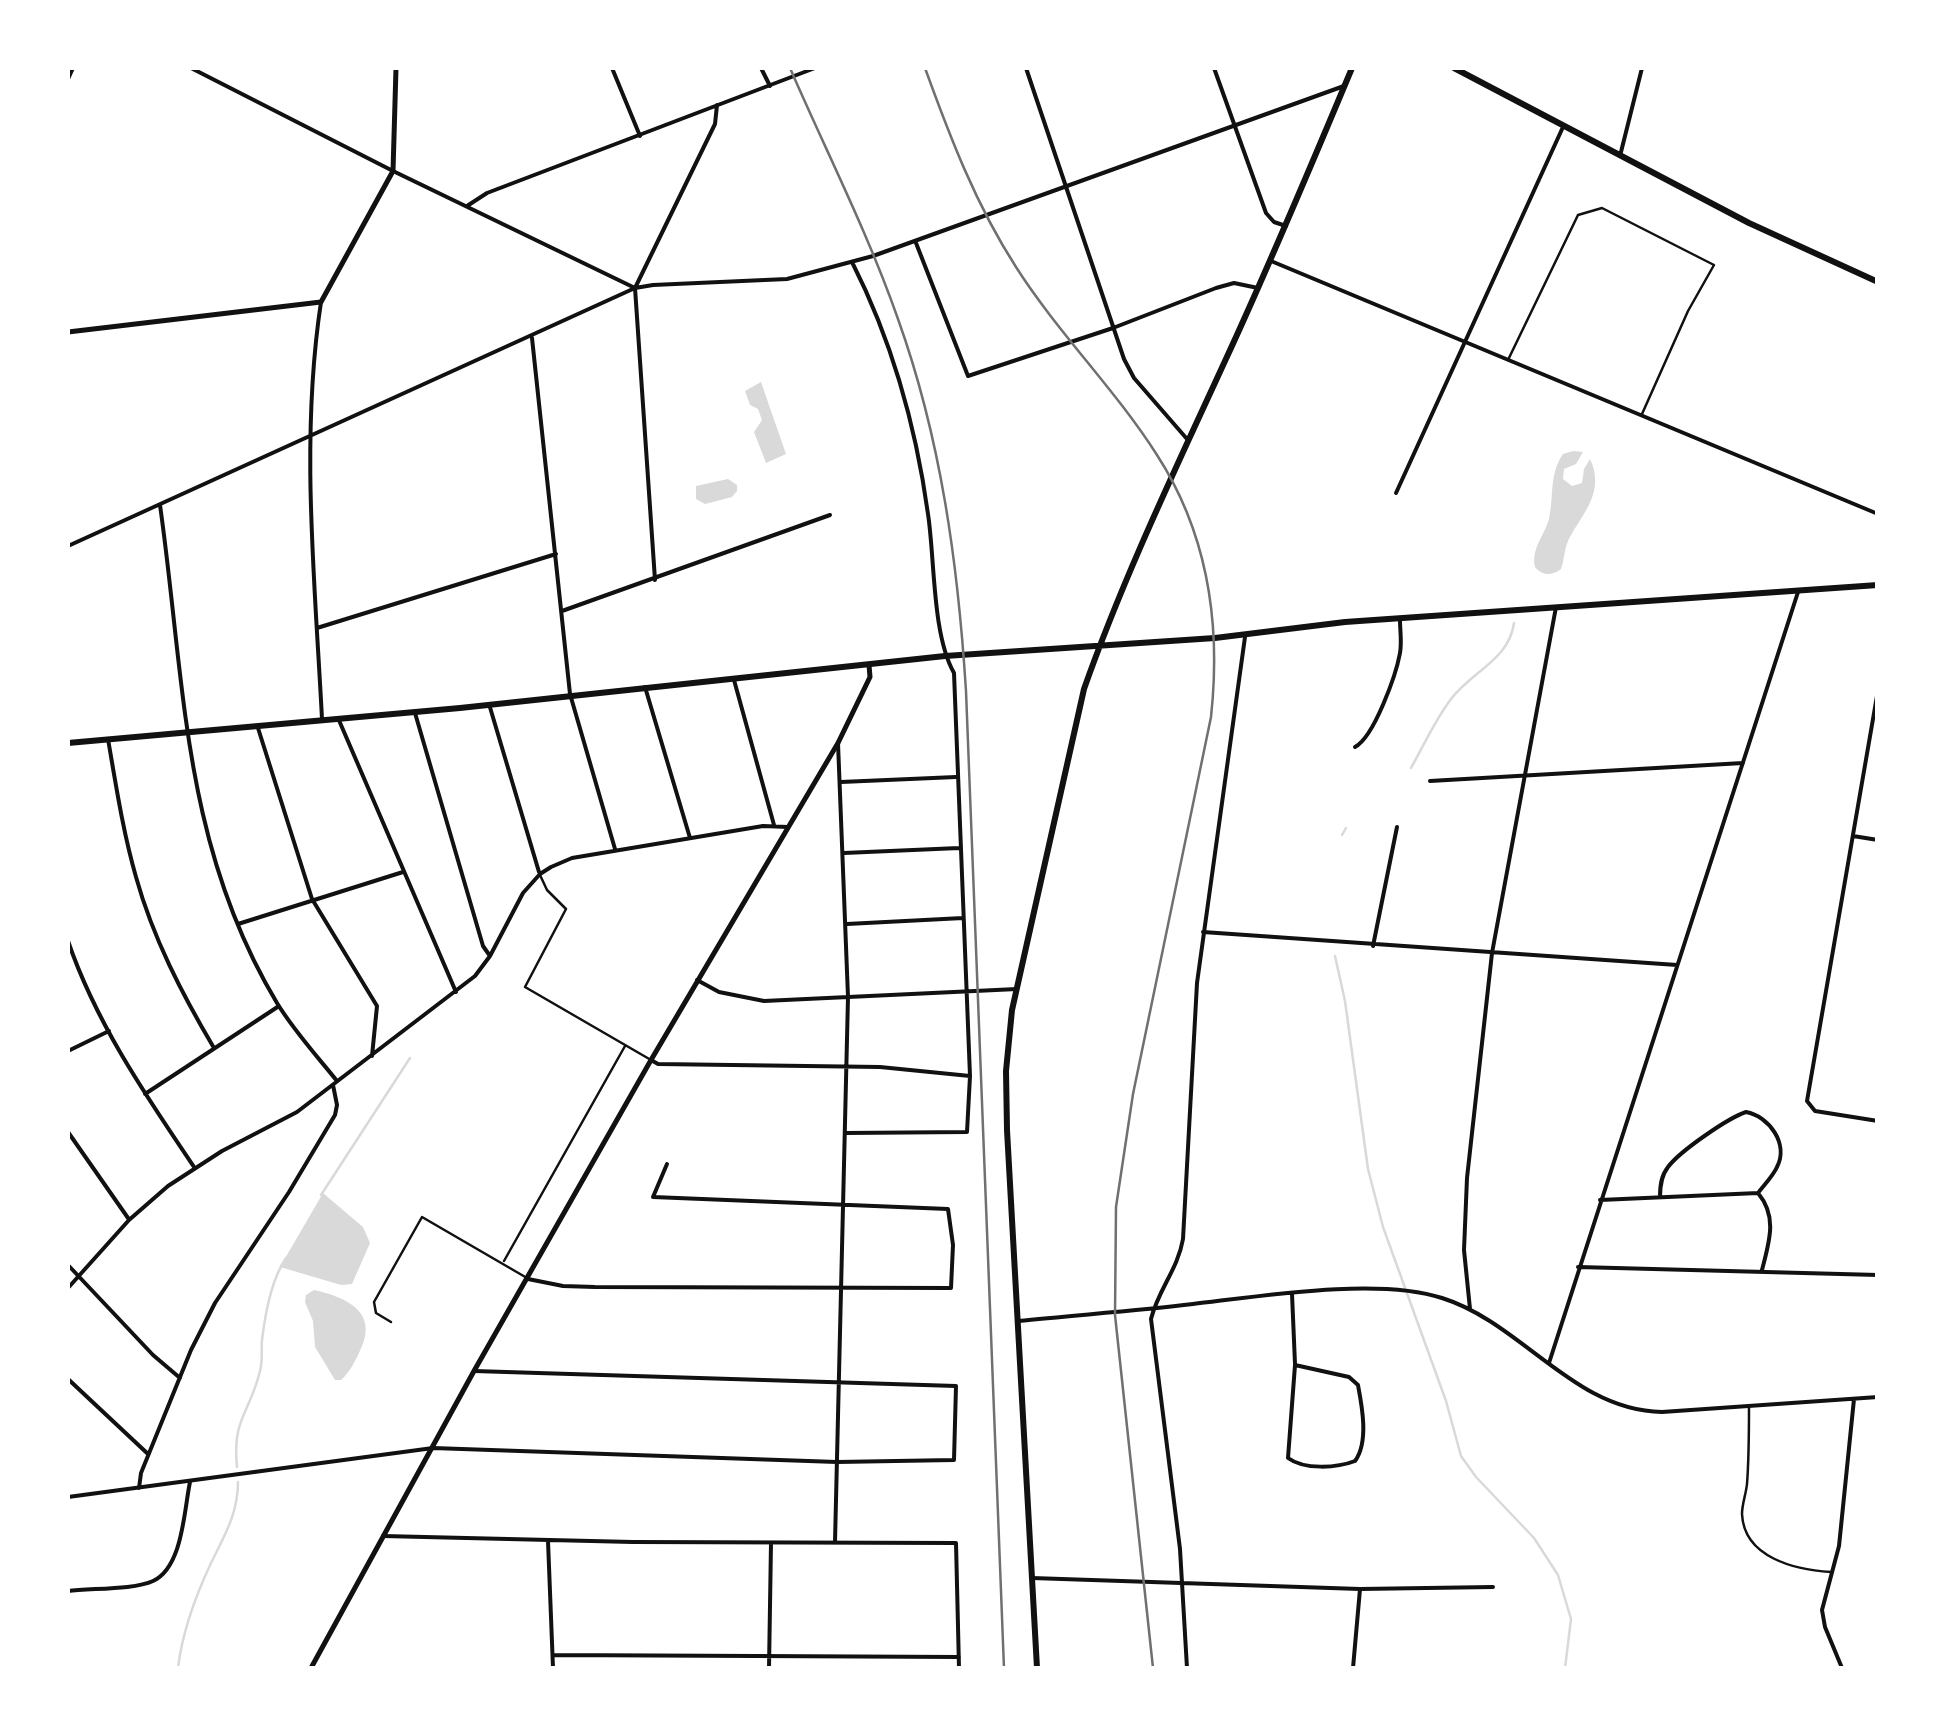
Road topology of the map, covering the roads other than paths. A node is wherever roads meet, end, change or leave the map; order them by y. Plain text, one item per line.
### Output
1 (73, 68) edge
2 (191, 68) edge
3 (396, 68) edge
4 (612, 68) edge
5 (761, 68) edge
6 (815, 68) edge
7 (1026, 68) edge
8 (1214, 68) edge
9 (1352, 68) edge
10 (1454, 68) edge
11 (1642, 68) edge
12 (200, 70) edge
13 (68, 79) edge
14 (770, 86) junction
15 (1344, 86) junction
16 (1328, 92) junction
17 (1337, 104) junction
18 (717, 105) junction
19 (1235, 126) junction
20 (1564, 127) junction
21 (640, 136) junction
22 (1620, 156) junction
23 (393, 171) junction
24 (1066, 185) junction
25 (467, 206) junction
26 (1286, 226) junction
27 (916, 243) junction
28 (1271, 260) junction
29 (852, 262) junction
30 (1878, 282) edge
31 (636, 288) junction
32 (1258, 288) junction
33 (321, 302) junction
34 (1113, 328) junction
35 (68, 332) edge
36 (532, 338) junction
37 (1464, 342) junction
38 (1508, 360) junction
39 (1642, 416) junction
40 (310, 436) junction
41 (1187, 439) junction
42 (1396, 494) dead end
43 (160, 505) junction
44 (830, 514) dead end
45 (1878, 514) edge
46 (68, 546) edge
47 (556, 554) junction
48 (655, 580) junction
49 (1878, 585) edge
50 (1799, 592) junction
51 (1556, 607) junction
52 (562, 611) junction
53 (1400, 618) junction
54 (317, 628) junction
55 (1246, 634) junction
56 (1099, 645) junction
57 (944, 656) junction
58 (869, 665) junction
59 (734, 679) junction
60 (645, 687) junction
61 (1878, 690) edge
62 (570, 694) junction
63 (489, 704) junction
64 (414, 712) junction
65 (338, 718) junction
66 (322, 719) junction
67 (257, 724) junction
68 (186, 732) junction
69 (108, 739) junction
70 (68, 744) edge
71 (838, 744) junction
72 (1355, 747) dead end
73 (1743, 762) junction
74 (956, 777) junction
75 (1524, 778) junction
76 (1430, 781) dead end
77 (840, 782) junction
78 (774, 825) junction
79 (788, 827) junction
80 (1397, 827) dead end
81 (1852, 836) junction
82 (690, 838) junction
83 (1878, 840) edge
84 (959, 848) junction
85 (615, 851) junction
86 (843, 853) junction
87 (403, 872) junction
88 (540, 874) junction
89 (312, 899) junction
90 (962, 918) junction
91 (238, 924) junction
92 (846, 924) junction
93 (1203, 932) junction
94 (68, 941) edge
95 (1373, 946) junction
96 (1492, 953) junction
97 (490, 956) junction
98 (1677, 965) junction
99 (697, 980) junction
100 (1017, 988) junction
101 (966, 990) junction
102 (456, 992) junction
103 (848, 997) junction
104 (279, 1006) junction
105 (108, 1031) junction
106 (626, 1045) junction
107 (214, 1048) junction
108 (68, 1051) edge
109 (372, 1056) junction
110 (651, 1060) junction
111 (846, 1068) junction
112 (970, 1076) junction
113 (336, 1084) junction
114 (145, 1094) junction
115 (1878, 1121) edge
116 (68, 1132) edge
117 (845, 1133) junction
118 (668, 1164) dead end
119 (194, 1168) junction
120 (1758, 1193) junction
121 (1660, 1197) junction
122 (1600, 1200) junction
123 (843, 1205) junction
124 (129, 1220) junction
125 (503, 1262) junction
126 (68, 1265) edge
127 (1578, 1266) junction
128 (1762, 1271) junction
129 (1878, 1275) edge
130 (77, 1276) junction
131 (528, 1279) junction
132 (68, 1288) edge
133 (840, 1290) junction
134 (1292, 1294) junction
135 (1154, 1308) junction
136 (1470, 1310) junction
137 (1018, 1321) junction
138 (391, 1322) dead end
139 (1548, 1363) junction
140 (1295, 1365) junction
141 (474, 1372) junction
142 (180, 1378) junction
143 (68, 1379) edge
144 (839, 1382) junction
145 (1878, 1397) edge
146 (1854, 1398) junction
147 (1749, 1406) junction
148 (433, 1448) junction
149 (148, 1455) junction
150 (837, 1462) junction
151 (190, 1481) junction
152 (140, 1488) junction
153 (69, 1495) edge
154 (383, 1536) junction
155 (548, 1541) junction
156 (771, 1542) junction
157 (835, 1542) junction
158 (1833, 1572) junction
159 (1032, 1578) junction
160 (1183, 1584) junction
161 (1493, 1587) dead end
162 (1360, 1588) junction
163 (68, 1590) edge
164 (552, 1655) junction
165 (959, 1657) junction
166 (769, 1658) junction
167 (310, 1668) edge
168 (553, 1668) edge
169 (769, 1668) edge
170 (959, 1668) edge
171 (1037, 1668) edge
172 (1187, 1668) edge
173 (1353, 1668) edge
174 (1670, 1668) edge
175 (1820, 1668) edge
176 (1842, 1668) edge

1 - 13 street
2 - 12 street
3 - 23 street
4 - 21 street
5 - 14 street
6 - 14 street
7 - 24 street
8 - 19 street
9 - 15 main road
10 - 20 main road
11 - 22 street
12 - 23 street
14 - 18 street
15 - 16 street
15 - 17 main road
16 - 17 street
16 - 19 street
17 - 26 main road
18 - 21 street
18 - 31 street
19 - 24 street
19 - 26 street
20 - 22 main road
20 - 37 street
21 - 25 street
22 - 30 main road
23 - 25 street
23 - 33 street
24 - 27 street
24 - 34 street
25 - 31 street
26 - 28 main road
27 - 29 street
27 - 34 street
28 - 32 main road
28 - 37 street
29 - 31 street
29 - 57 street
31 - 36 street
31 - 48 street
32 - 34 street
32 - 41 main road
33 - 35 street
33 - 40 street
34 - 41 street
36 - 40 street
36 - 47 street
37 - 38 street
37 - 42 street
38 - 39 street
38 - 39 lane
39 - 45 street
40 - 43 street
40 - 54 street
41 - 56 main road
43 - 46 street
43 - 68 street
44 - 48 street
47 - 52 street
47 - 54 street
48 - 52 street
49 - 50 main road
50 - 51 main road
50 - 73 street
51 - 53 main road
51 - 75 street
52 - 62 street
53 - 55 main road
53 - 72 street
54 - 66 street
55 - 56 main road
55 - 93 street
56 - 57 main road
56 - 100 main road
57 - 58 main road
57 - 74 street
58 - 59 main road
58 - 71 street
59 - 60 main road
59 - 78 street
60 - 62 main road
60 - 82 street
61 - 81 street
62 - 63 main road
62 - 85 street
63 - 64 main road
63 - 88 street
64 - 65 main road
64 - 97 street
65 - 66 main road
65 - 87 street
66 - 67 main road
67 - 68 main road
67 - 89 street
68 - 69 main road
68 - 91 street
69 - 70 main road
69 - 107 street
71 - 77 street
71 - 79 street
73 - 75 street
73 - 98 street
74 - 77 street
74 - 84 street
75 - 76 street
75 - 96 street
77 - 86 street
78 - 79 street
78 - 82 street
79 - 99 street
80 - 95 street
81 - 83 street
81 - 115 street
82 - 85 street
84 - 86 street
84 - 90 street
85 - 88 street
86 - 92 street
87 - 89 street
87 - 102 street
88 - 97 street
88 - 106 lane
89 - 91 street
89 - 109 street
90 - 92 street
90 - 101 street
91 - 104 street
92 - 103 street
93 - 95 street
93 - 135 street
94 - 105 street
95 - 96 street
96 - 98 street
96 - 136 street
97 - 102 street
98 - 122 street
99 - 103 street
99 - 110 street
100 - 101 street
100 - 137 main road
101 - 103 street
101 - 112 street
102 - 109 street
103 - 111 street
104 - 107 street
104 - 113 street
105 - 108 street
105 - 114 street
106 - 110 lane
106 - 125 lane
107 - 114 street
109 - 113 street
110 - 111 street
110 - 131 street
111 - 112 street
111 - 117 street
112 - 117 street
113 - 119 street
113 - 142 street
114 - 119 street
116 - 124 street
117 - 123 street
118 - 123 street
119 - 124 street
120 - 121 street
120 - 121 street
120 - 128 street
121 - 122 street
122 - 127 street
123 - 133 street
123 - 133 street
124 - 130 street
125 - 131 lane
125 - 138 lane
126 - 130 street
127 - 128 street
127 - 139 street
128 - 129 street
130 - 132 street
130 - 142 street
131 - 133 street
131 - 141 street
133 - 144 street
134 - 135 street
134 - 136 street
134 - 140 street
135 - 137 street
135 - 160 street
136 - 139 street
137 - 159 main road
139 - 147 street
140 - 140 street
141 - 144 street
141 - 148 street
142 - 149 street
143 - 149 street
144 - 150 street
144 - 150 street
145 - 146 street
146 - 147 street
146 - 158 street
147 - 158 lane
148 - 150 street
148 - 151 street
148 - 154 street
149 - 152 street
150 - 157 street
151 - 152 street
151 - 163 street
152 - 153 street
154 - 155 street
154 - 167 street
155 - 156 street
155 - 164 street
156 - 157 street
156 - 166 street
157 - 165 street
158 - 176 street
159 - 160 street
159 - 171 main road
160 - 162 street
160 - 172 street
161 - 162 street
162 - 173 street
164 - 166 street
164 - 168 street
165 - 166 street
165 - 170 street
166 - 169 street
174 - 175 street

